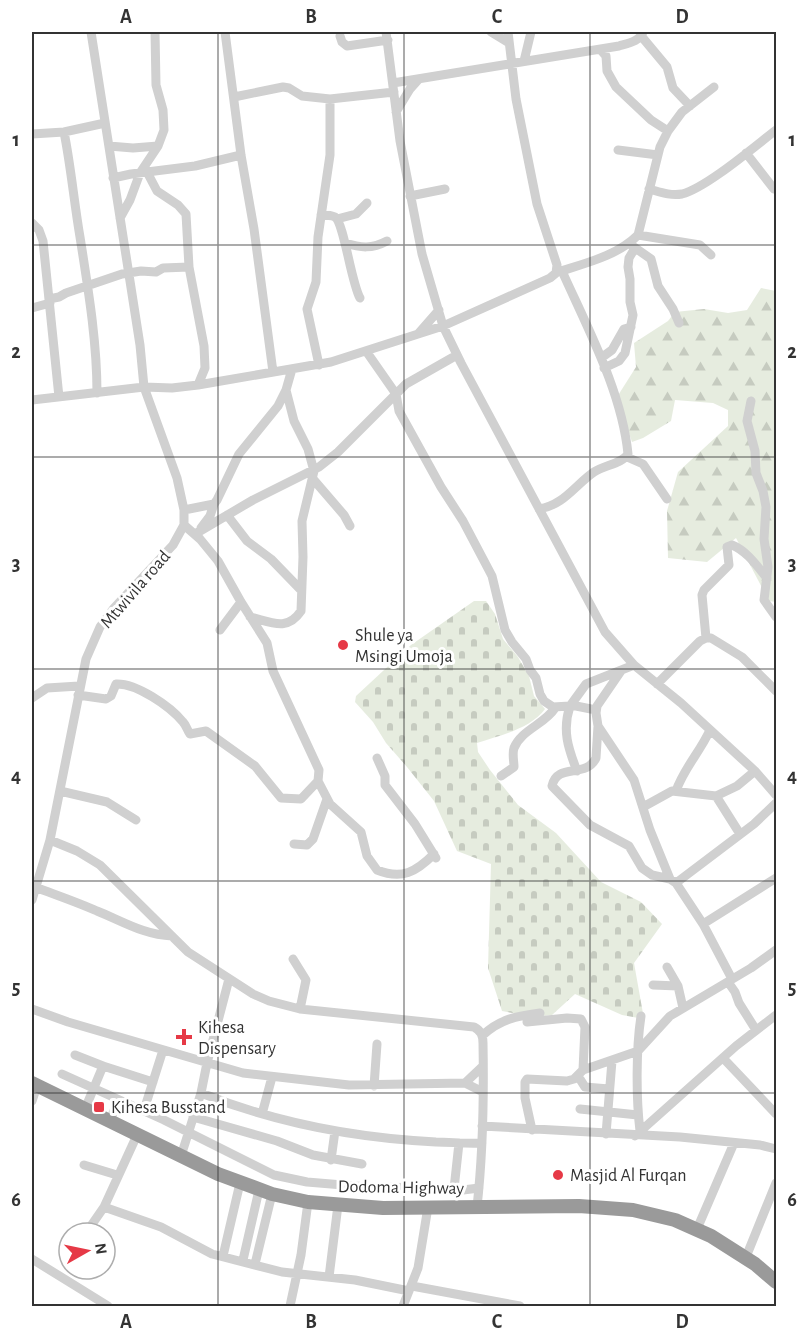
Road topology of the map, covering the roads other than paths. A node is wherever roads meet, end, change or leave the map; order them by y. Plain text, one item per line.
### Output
1 (91, 32) edge
2 (155, 32) edge
3 (225, 32) edge
4 (491, 32) edge
5 (508, 32) edge
6 (531, 32) edge
7 (643, 34) edge
8 (340, 36) dead end
9 (387, 36) edge
10 (509, 43) junction
11 (600, 49) junction
12 (524, 62) junction
13 (511, 64) junction
14 (418, 80) junction
15 (714, 87) dead end
16 (394, 88) junction
17 (234, 97) junction
18 (330, 99) junction
19 (690, 106) junction
20 (395, 113) junction
21 (105, 123) junction
22 (777, 130) edge
23 (668, 131) junction
24 (64, 132) junction
25 (32, 134) edge
26 (109, 146) junction
27 (158, 146) junction
28 (135, 147) junction
29 (618, 150) dead end
30 (746, 153) junction
31 (241, 155) junction
32 (658, 155) junction
33 (143, 171) junction
34 (113, 178) junction
35 (445, 189) dead end
36 (650, 189) junction
37 (774, 189) dead end
38 (410, 196) junction
39 (367, 202) dead end
40 (321, 215) junction
41 (120, 218) junction
42 (337, 219) junction
43 (32, 223) edge
44 (638, 235) junction
45 (387, 241) dead end
46 (345, 243) junction
47 (632, 246) junction
48 (711, 255) dead end
49 (189, 267) junction
50 (559, 272) junction
51 (129, 273) junction
52 (88, 286) junction
53 (360, 298) dead end
54 (50, 301) junction
55 (32, 308) edge
56 (439, 310) junction
57 (679, 323) dead end
58 (443, 326) junction
59 (631, 327) junction
60 (418, 334) junction
61 (366, 351) junction
62 (457, 355) junction
63 (601, 358) junction
64 (319, 364) junction
65 (604, 368) junction
66 (292, 369) junction
67 (273, 372) junction
68 (198, 385) junction
69 (144, 387) junction
70 (286, 390) junction
71 (96, 393) junction
72 (396, 394) junction
73 (59, 398) junction
74 (32, 400) edge
75 (751, 401) dead end
76 (627, 457) junction
77 (313, 475) junction
78 (667, 499) dead end
79 (214, 504) junction
80 (539, 509) junction
81 (184, 510) junction
82 (227, 515) junction
83 (184, 525) junction
84 (350, 526) dead end
85 (196, 533) junction
86 (767, 578) junction
87 (301, 590) junction
88 (241, 602) junction
89 (250, 617) junction
90 (777, 617) edge
91 (220, 630) dead end
92 (706, 638) junction
93 (634, 665) junction
94 (621, 671) junction
95 (657, 684) junction
96 (79, 691) junction
97 (777, 691) edge
98 (32, 698) edge
99 (570, 705) junction
100 (555, 708) junction
101 (596, 710) junction
102 (598, 726) junction
103 (710, 730) junction
104 (377, 758) dead end
105 (577, 771) junction
106 (755, 771) junction
107 (501, 776) dead end
108 (318, 781) junction
109 (60, 791) junction
110 (676, 791) junction
111 (716, 796) junction
112 (327, 799) junction
113 (776, 802) edge
114 (643, 807) junction
115 (136, 820) dead end
116 (740, 834) junction
117 (50, 840) junction
118 (294, 844) dead end
119 (36, 869) edge
120 (777, 878) edge
121 (673, 881) junction
122 (35, 887) junction
123 (32, 900) edge
124 (703, 924) junction
125 (172, 936) junction
126 (777, 950) edge
127 (293, 959) dead end
128 (667, 967) dead end
129 (229, 979) junction
130 (730, 980) junction
131 (652, 986) dead end
132 (678, 986) junction
133 (683, 1008) junction
134 (32, 1009) edge
135 (300, 1009) junction
136 (540, 1013) dead end
137 (777, 1015) edge
138 (640, 1016) dead end
139 (527, 1022) dead end
140 (756, 1030) junction
141 (483, 1035) junction
142 (377, 1044) dead end
143 (163, 1050) junction
144 (638, 1051) junction
145 (75, 1055) dead end
146 (723, 1058) junction
147 (612, 1061) junction
148 (207, 1063) junction
149 (103, 1066) junction
150 (483, 1066) junction
151 (580, 1073) junction
152 (62, 1074) dead end
153 (272, 1077) junction
154 (153, 1082) junction
155 (465, 1083) junction
156 (34, 1085) edge
157 (374, 1086) junction
158 (95, 1089) junction
159 (609, 1089) junction
160 (483, 1092) junction
161 (201, 1093) junction
162 (118, 1100) junction
163 (32, 1101) edge
164 (85, 1108) junction
165 (580, 1109) dead end
166 (144, 1110) junction
167 (608, 1112) junction
168 (262, 1114) junction
169 (777, 1114) edge
170 (638, 1115) junction
171 (194, 1117) junction
172 (110, 1121) junction
173 (482, 1126) junction
174 (532, 1130) junction
175 (335, 1131) junction
176 (188, 1132) junction
177 (638, 1133) junction
178 (606, 1134) junction
179 (137, 1135) junction
180 (459, 1143) junction
181 (482, 1143) junction
182 (734, 1143) junction
183 (777, 1149) edge
184 (181, 1156) junction
185 (331, 1160) junction
186 (362, 1164) dead end
187 (84, 1165) dead end
188 (261, 1169) junction
189 (117, 1175) junction
190 (240, 1183) junction
191 (777, 1183) edge
192 (479, 1188) junction
193 (454, 1190) junction
194 (262, 1191) junction
195 (308, 1202) junction
196 (338, 1204) junction
197 (104, 1207) junction
198 (428, 1207) junction
199 (477, 1207) junction
200 (94, 1221) edge
201 (697, 1229) junction
202 (223, 1256) junction
203 (746, 1257) junction
204 (32, 1259) edge
205 (243, 1260) junction
206 (255, 1264) junction
207 (298, 1274) junction
208 (329, 1277) junction
209 (777, 1282) edge
210 (411, 1288) junction
211 (499, 1305) edge
212 (108, 1306) edge
213 (290, 1306) edge
214 (403, 1306) edge
215 (520, 1306) edge

1 - 21 street
2 - 27 street
3 - 17 street
4 - 10 street
5 - 10 street
6 - 12 street
7 - 11 street
7 - 19 street
8 - 9 street
9 - 16 street
10 - 13 street
11 - 12 street
11 - 23 street
12 - 13 street
13 - 14 street
13 - 50 street
14 - 16 street
14 - 20 street
15 - 19 street
16 - 18 street
16 - 20 street
17 - 18 street
17 - 31 street
18 - 40 street
19 - 23 street
20 - 38 street
21 - 24 street
21 - 26 street
22 - 30 street
23 - 32 street
24 - 25 street
24 - 52 street
26 - 28 street
26 - 34 street
27 - 28 street
27 - 33 street
28 - 33 street
29 - 32 street
30 - 36 street
30 - 37 street
31 - 33 street
31 - 67 street
32 - 36 street
33 - 34 street
33 - 41 street
33 - 49 street
34 - 41 street
35 - 38 street
36 - 44 street
38 - 56 street
39 - 42 street
40 - 42 street
40 - 64 street
41 - 51 street
42 - 46 street
43 - 54 street
44 - 47 street
44 - 48 street
45 - 46 street
46 - 53 street
47 - 50 street
47 - 57 street
47 - 59 street
49 - 51 street
49 - 68 street
50 - 58 street
50 - 63 street
51 - 52 street
51 - 69 street
52 - 54 street
52 - 71 street
54 - 55 street
54 - 73 street
56 - 58 street
56 - 60 street
58 - 60 street
58 - 62 street
59 - 63 street
59 - 65 street
60 - 61 street
61 - 64 street
61 - 72 street
62 - 72 street
62 - 80 street
63 - 65 street
64 - 66 street
65 - 76 street
66 - 67 street
66 - 70 street
67 - 68 street
68 - 69 street
69 - 71 street
69 - 81 street
70 - 77 street
70 - 79 street
71 - 73 street
72 - 77 street
72 - 100 street
73 - 74 street
75 - 86 street
76 - 78 street
76 - 80 street
77 - 82 street
77 - 84 street
77 - 87 street
79 - 81 street
79 - 85 street
80 - 93 street
81 - 83 street
82 - 85 street
82 - 87 street
83 - 85 street
83 - 96 street, Mtwivila road
85 - 88 street
86 - 90 street
86 - 92 street
87 - 89 street
88 - 89 street
88 - 91 street
89 - 108 street
92 - 95 street
92 - 97 street
93 - 94 street
93 - 95 street
94 - 99 street
94 - 101 street
95 - 103 street
96 - 98 street
96 - 108 street
96 - 109 street, Mtwivila road
99 - 100 street
99 - 101 street
99 - 105 street
100 - 107 street
101 - 102 street
102 - 105 street
102 - 114 street
103 - 106 street
103 - 110 street
104 - 112 street
105 - 121 street
106 - 111 street
106 - 113 street
108 - 112 street
109 - 115 street
109 - 117 street, Mtwivila road
110 - 111 street
110 - 114 street
111 - 116 street
112 - 118 street
113 - 116 street
114 - 121 street
116 - 121 street
117 - 119 street, Mtwivila road
117 - 125 street
119 - 122 street, Mtwivila road
120 - 124 street
121 - 124 street
122 - 123 street, Mtwivila road
122 - 125 street
124 - 130 street
125 - 129 street
126 - 130 street
127 - 135 street
128 - 132 street
129 - 135 street
129 - 148 street
130 - 133 street
130 - 140 street
131 - 132 street
132 - 133 street
133 - 144 street
134 - 143 street
135 - 141 street
136 - 141 street
137 - 140 street
138 - 144 street
139 - 151 street
140 - 146 street
141 - 150 street
142 - 157 street
143 - 148 street
143 - 154 street
144 - 147 street
144 - 170 street
145 - 149 street
146 - 169 street
146 - 177 street
147 - 151 street
147 - 159 street
148 - 153 street
148 - 161 street
149 - 154 street
149 - 158 street
150 - 155 street
150 - 160 street
151 - 159 street
151 - 174 street
152 - 158 street
153 - 157 street
153 - 168 street
154 - 166 street
155 - 157 street
155 - 160 street
156 - 163 street
156 - 164 highway, Dodoma Highway
158 - 162 street
158 - 164 street
159 - 167 street
160 - 173 street
161 - 168 street
161 - 171 street
162 - 166 street
162 - 172 street
164 - 172 highway, Dodoma Highway
165 - 167 street
166 - 176 street
167 - 170 street
167 - 178 street
168 - 175 street
170 - 177 street
171 - 176 street
171 - 185 street
172 - 179 highway, Dodoma Highway
173 - 174 street
173 - 181 street
174 - 178 street
175 - 180 street
175 - 185 street
176 - 184 street
176 - 188 street
177 - 178 street
177 - 182 street
179 - 184 highway, Dodoma Highway
179 - 189 street
180 - 181 street
180 - 193 street
181 - 192 street
182 - 183 street
182 - 201 street
184 - 190 highway, Dodoma Highway
185 - 186 street
187 - 189 street
188 - 193 street
188 - 194 street
189 - 197 street
190 - 194 highway, Dodoma Highway
190 - 202 street
191 - 203 street
192 - 193 street
192 - 199 street
194 - 195 highway, Dodoma Highway
194 - 205 street
194 - 206 street
195 - 196 highway, Dodoma Highway
195 - 207 street
196 - 198 highway, Dodoma Highway
196 - 208 street
197 - 200 street
197 - 202 street
198 - 199 highway, Dodoma Highway
198 - 210 street
199 - 201 highway, Dodoma Highway
201 - 203 highway, Dodoma Highway
202 - 205 street
203 - 209 highway, Dodoma Highway
204 - 212 street
205 - 206 street
206 - 207 street
207 - 208 street
207 - 213 street
208 - 210 street
210 - 211 street
210 - 214 street
211 - 215 street

